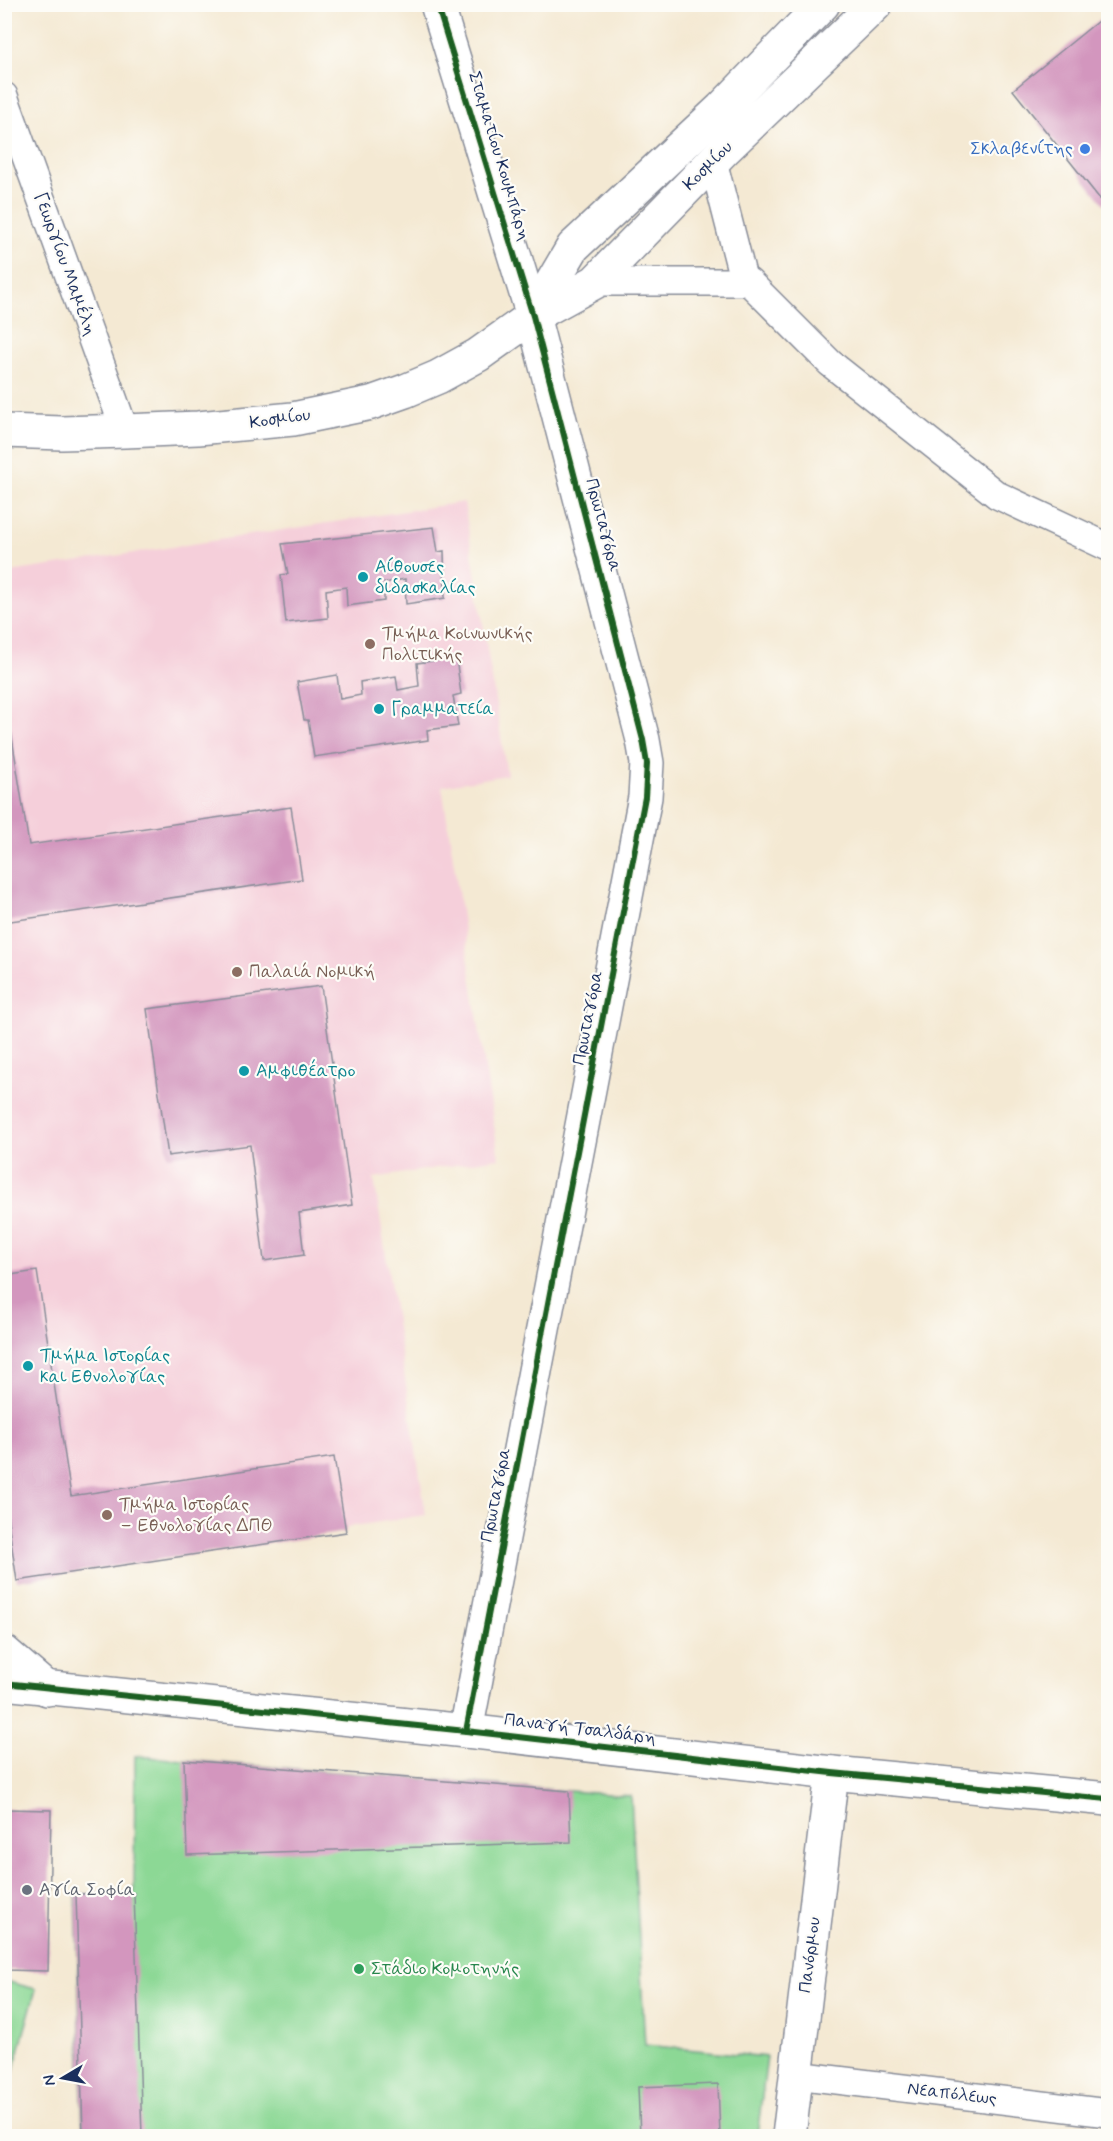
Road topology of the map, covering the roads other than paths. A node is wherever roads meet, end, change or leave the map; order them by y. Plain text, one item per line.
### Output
1 (437, 4) edge
2 (824, 4) edge
3 (876, 4) edge
4 (4, 96) edge
5 (712, 161) junction
6 (595, 282) junction
7 (744, 282) junction
8 (532, 316) junction
9 (4, 431) edge
10 (125, 431) junction
11 (1108, 547) edge
12 (4, 1652) edge
13 (4, 1683) edge
14 (47, 1689) junction
15 (466, 1731) junction
16 (832, 1773) junction
17 (1108, 1799) edge
18 (796, 2075) junction
19 (1108, 2113) edge
20 (789, 2136) edge

1 - 8 street, Σταματίου Κουμπάρη
2 - 8 street, Κοσμίου
3 - 5 street, Κοσμίου
4 - 10 street, Γεωργίου Μαμέλη
5 - 6 street, Κοσμίου
5 - 7 street
6 - 7 street
6 - 8 street, Κοσμίου
7 - 11 street
8 - 10 street, Κοσμίου
8 - 15 street, Πρωταγόρα
9 - 10 street, Κοσμίου
12 - 14 street
13 - 14 street, Παναγή Τσαλδάρη
14 - 15 street, Παναγή Τσαλδάρη
15 - 16 street, Παναγή Τσαλδάρη
16 - 17 street, Παναγή Τσαλδάρη
16 - 18 street, Πανόρμου
18 - 19 street, Νεαπόλεως
18 - 20 street, Πανόρμου

